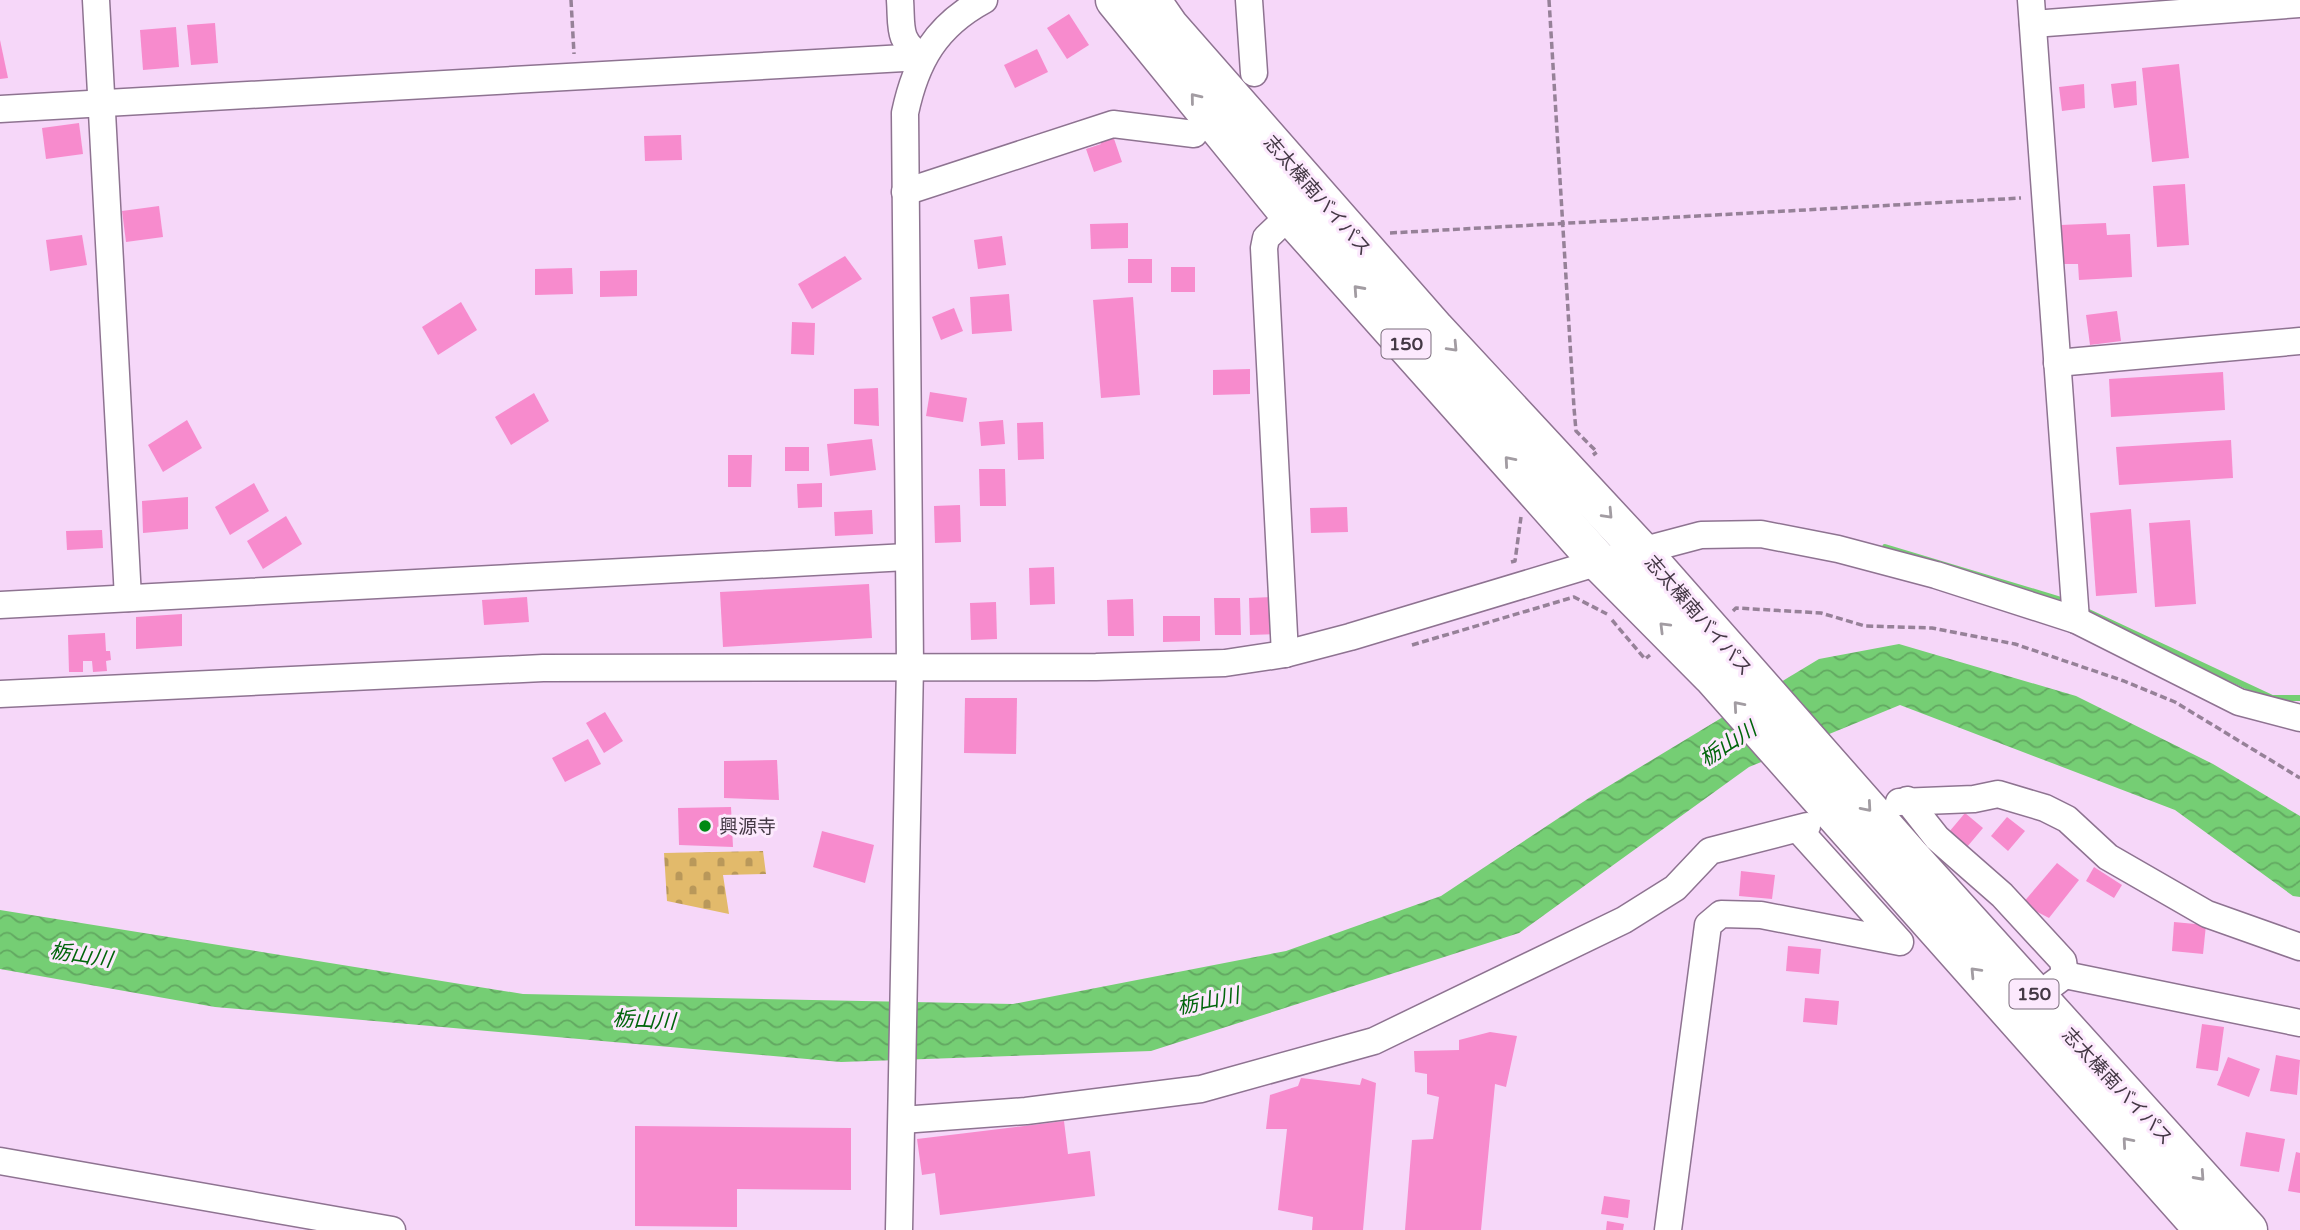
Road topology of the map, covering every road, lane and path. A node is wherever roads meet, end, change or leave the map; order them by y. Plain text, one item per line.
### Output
1 (96, 0) edge
2 (571, 0) edge
3 (900, 0) edge
4 (984, 0) edge
5 (1115, 0) edge
6 (1151, 0) edge
7 (1249, 0) edge
8 (1549, 0) edge
9 (2300, 4) edge
10 (2032, 12) edge
11 (922, 57) junction
12 (575, 74) junction
13 (1254, 74) dead end
14 (102, 102) junction
15 (0, 108) edge
16 (1194, 134) dead end
17 (905, 192) junction
18 (2045, 197) junction
19 (1290, 215) junction
20 (1562, 225) junction
21 (1366, 250) junction
22 (2300, 341) edge
23 (2057, 363) junction
24 (1590, 458) dead end
25 (1521, 515) dead end
26 (1642, 552) junction
27 (907, 557) junction
28 (1599, 562) junction
29 (1502, 565) dead end
30 (128, 598) junction
31 (0, 605) edge
32 (2076, 609) junction
33 (1729, 613) dead end
34 (1411, 645) dead end
35 (1285, 654) junction
36 (1650, 655) dead end
37 (910, 665) junction
38 (1724, 668) junction
39 (0, 694) edge
40 (2300, 718) edge
41 (1810, 764) junction
42 (2300, 778) edge
43 (2300, 947) edge
44 (2050, 986) junction
45 (2300, 1023) edge
46 (903, 1113) junction
47 (0, 1161) edge
48 (392, 1230) edge
49 (899, 1230) edge
50 (1668, 1230) edge
51 (2204, 1230) edge
52 (2248, 1230) edge

1 - 14 street
2 - 12 path
3 - 11 street
4 - 11 street
19 -> 5 highway, 志太榛南バイパス / 150
6 - 21 highway, 志太榛南バイパス / 150
7 - 13 street
8 - 20 path
9 - 10 street
10 - 18 street
11 - 12 street
11 - 17 street
12 - 14 street
14 - 15 street
14 - 30 street
16 - 17 street
17 - 27 street
18 - 20 path
18 - 23 street
28 -> 19 highway, 志太榛南バイパス / 150
19 - 35 street
20 - 21 path
20 - 24 path
21 -> 26 highway, 志太榛南バイパス / 150
22 - 23 street
23 - 32 street
25 - 29 path
26 - 28 street
26 - 32 street
26 - 38 highway, 志太榛南バイパス / 150
27 - 30 street
27 - 37 street
28 - 35 street
38 -> 28 highway, 志太榛南バイパス / 150
30 - 31 street
32 - 40 street
33 - 42 path
34 - 36 path
35 - 37 street
37 - 39 street
37 - 46 street
38 - 41 highway, 志太榛南バイパス / 150
41 -> 44 highway, 志太榛南バイパス / 150
51 -> 41 highway, 志太榛南バイパス / 150
43 - 44 street
44 - 45 street
44 -> 52 highway, 志太榛南バイパス / 150
46 - 49 street
46 - 50 street
47 - 48 street

